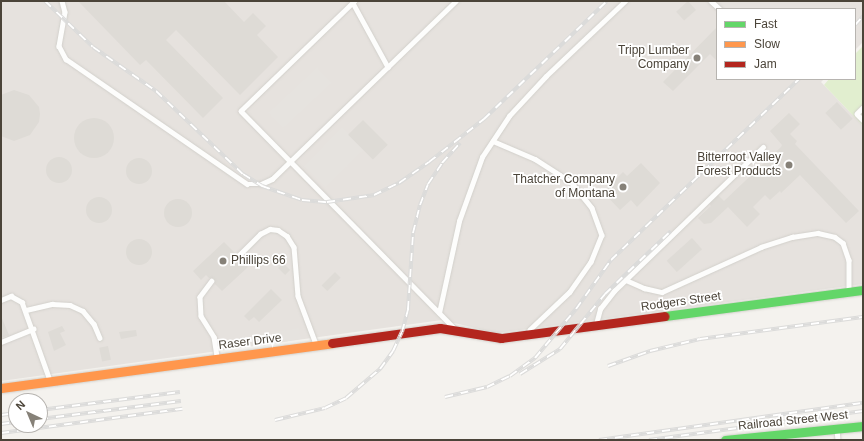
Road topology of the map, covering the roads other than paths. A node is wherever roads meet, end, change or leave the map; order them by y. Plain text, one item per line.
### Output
1 (62, 1) edge
2 (456, 1) edge
3 (625, 1) edge
4 (711, 1) edge
5 (354, 2) edge
6 (719, 8) edge
7 (388, 67) junction
8 (863, 108) edge
9 (863, 120) edge
10 (492, 141) junction
11 (763, 147) dead end
12 (290, 162) junction
13 (238, 256) dead end
14 (626, 280) junction
15 (212, 281) dead end
16 (863, 290) edge
17 (849, 292) junction
18 (1, 300) edge
19 (26, 310) junction
20 (439, 313) junction
21 (596, 326) junction
22 (33, 329) junction
23 (457, 331) junction
24 (525, 335) junction
25 (100, 338) dead end
26 (501, 338) joint
27 (1, 342) edge
28 (317, 346) junction
29 (218, 358) junction
30 (50, 380) junction
31 (1, 388) edge
32 (862, 428) edge
33 (837, 429) junction
34 (725, 440) edge
35 (838, 440) edge

1 - 12 lane
2 - 7 lane
3 - 10 lane
4 - 6 lane
5 - 7 lane
5 - 12 lane
7 - 12 lane
8 - 9 lane
10 - 20 lane
10 - 24 lane
11 - 14 lane
12 - 20 lane
13 - 28 lane
14 - 17 lane
14 - 21 lane
15 - 29 lane
16 - 17 street, Rodgers Street
17 - 21 street, Rodgers Street
18 - 19 lane
19 - 22 lane
19 - 25 lane
20 - 23 lane
21 - 24 street, Rodgers Street
22 - 27 lane
22 - 30 lane
23 - 26 street, Raser Drive
23 - 28 street, Raser Drive
24 - 26 street, Rodgers Street
28 - 29 street, Raser Drive
29 - 30 street, Raser Drive
30 - 31 street, Raser Drive
32 - 33 street, Railroad Street West
33 - 34 street, Railroad Street West
33 - 35 lane

